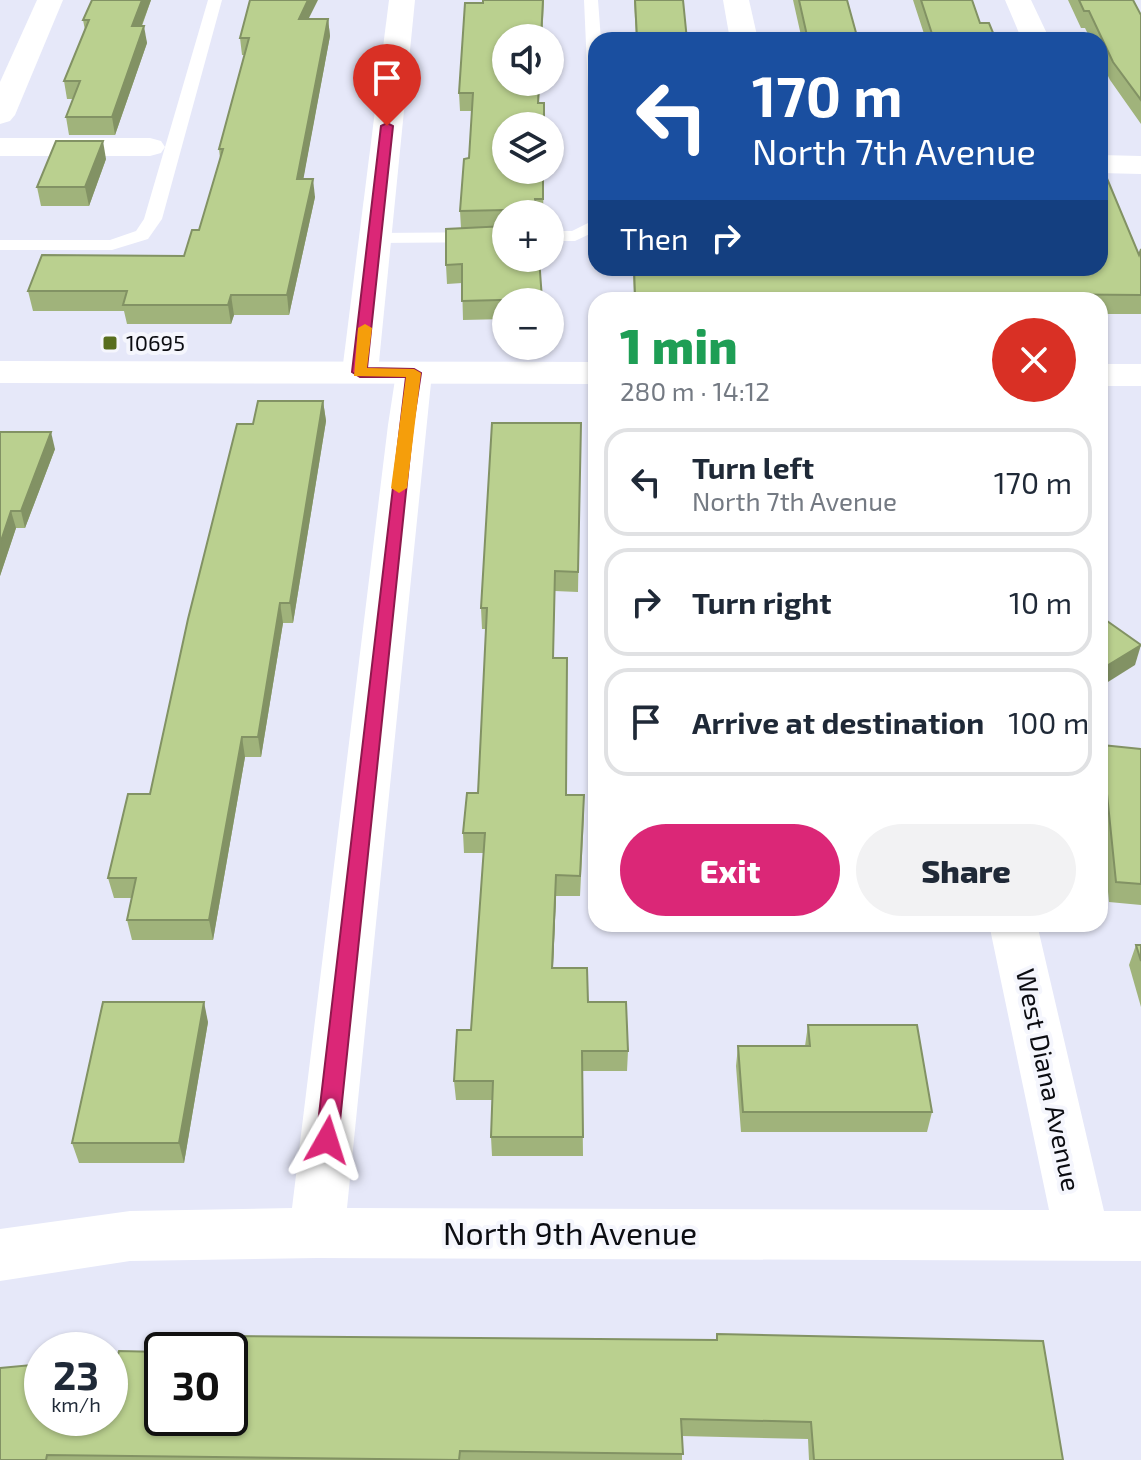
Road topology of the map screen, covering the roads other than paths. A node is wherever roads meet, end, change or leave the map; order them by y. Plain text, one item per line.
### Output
1 (50, 0) edge
2 (215, 0) edge
3 (402, 0) edge
4 (591, 0) edge
5 (736, 0) edge
6 (1018, 0) edge
7 (593, 32) edge
8 (742, 32) edge
9 (1032, 32) edge
10 (0, 115) edge
11 (0, 147) edge
12 (150, 147) dead end
13 (1108, 164) edge
14 (1141, 165) edge
15 (588, 229) edge
16 (564, 236) edge
17 (492, 237) edge
18 (376, 238) junction
19 (0, 245) edge
20 (0, 372) edge
21 (360, 372) junction
22 (414, 373) junction
23 (588, 373) edge
24 (1108, 375) edge
25 (1141, 375) edge
26 (1015, 932) edge
27 (317, 1233) junction
28 (1082, 1236) junction
29 (1141, 1236) edge
30 (0, 1255) edge

1 - 10 street
2 - 19 lane
3 - 18 street
4 - 7 lane
5 - 8 street
6 - 9 street
11 - 12 street
13 - 14 street
15 - 16 lane
17 - 18 lane
18 - 21 street
20 - 21 street
21 - 22 street
22 - 23 street
22 - 27 street
24 - 25 street
26 - 28 street, West Diana Avenue
27 - 28 street, North 9th Avenue
27 - 30 street, North 9th Avenue
28 - 29 street, North 9th Avenue

